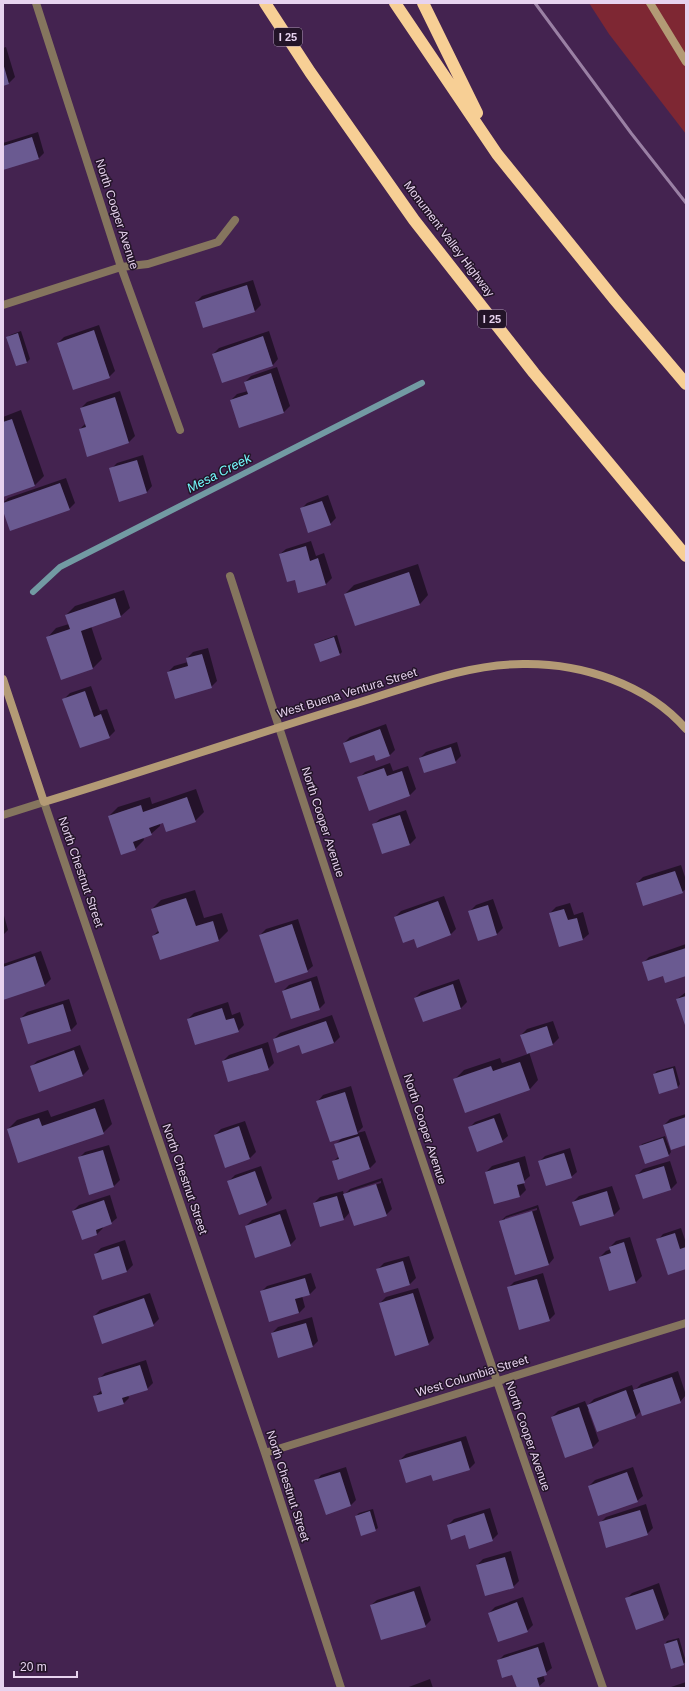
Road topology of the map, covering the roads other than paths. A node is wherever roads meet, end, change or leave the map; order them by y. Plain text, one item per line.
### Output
1 (36, 3) edge
2 (256, 3) edge
3 (265, 3) edge
4 (395, 3) edge
5 (423, 3) edge
6 (650, 3) edge
7 (686, 62) edge
8 (310, 72) junction
9 (497, 154) junction
10 (235, 220) dead end
11 (121, 267) junction
12 (3, 305) edge
13 (686, 384) edge
14 (180, 430) dead end
15 (686, 556) edge
16 (230, 576) dead end
17 (3, 679) edge
18 (279, 726) junction
19 (686, 729) edge
20 (44, 802) junction
21 (3, 815) edge
22 (686, 1323) edge
23 (496, 1381) junction
24 (265, 1453) junction
25 (341, 1688) edge
26 (603, 1688) edge

1 - 11 street, North Cooper Avenue
2 - 8 highway
3 - 8 highway, Monument Valley Highway / I 25
4 - 9 highway
5 - 9 highway
6 - 7 main road
8 - 15 highway, Monument Valley Highway / I 25
9 - 13 highway
10 - 11 street
11 - 12 street
11 - 14 street, North Cooper Avenue
16 - 18 street, North Cooper Avenue
17 - 20 main road, North Chestnut Street
18 - 19 main road, West Buena Ventura Street
18 - 20 main road, West Buena Ventura Street
18 - 23 street, North Cooper Avenue
20 - 21 street
20 - 24 street, North Chestnut Street
22 - 23 street, West Columbia Street
23 - 24 street, West Columbia Street
23 - 26 street, North Cooper Avenue
24 - 25 street, North Chestnut Street

